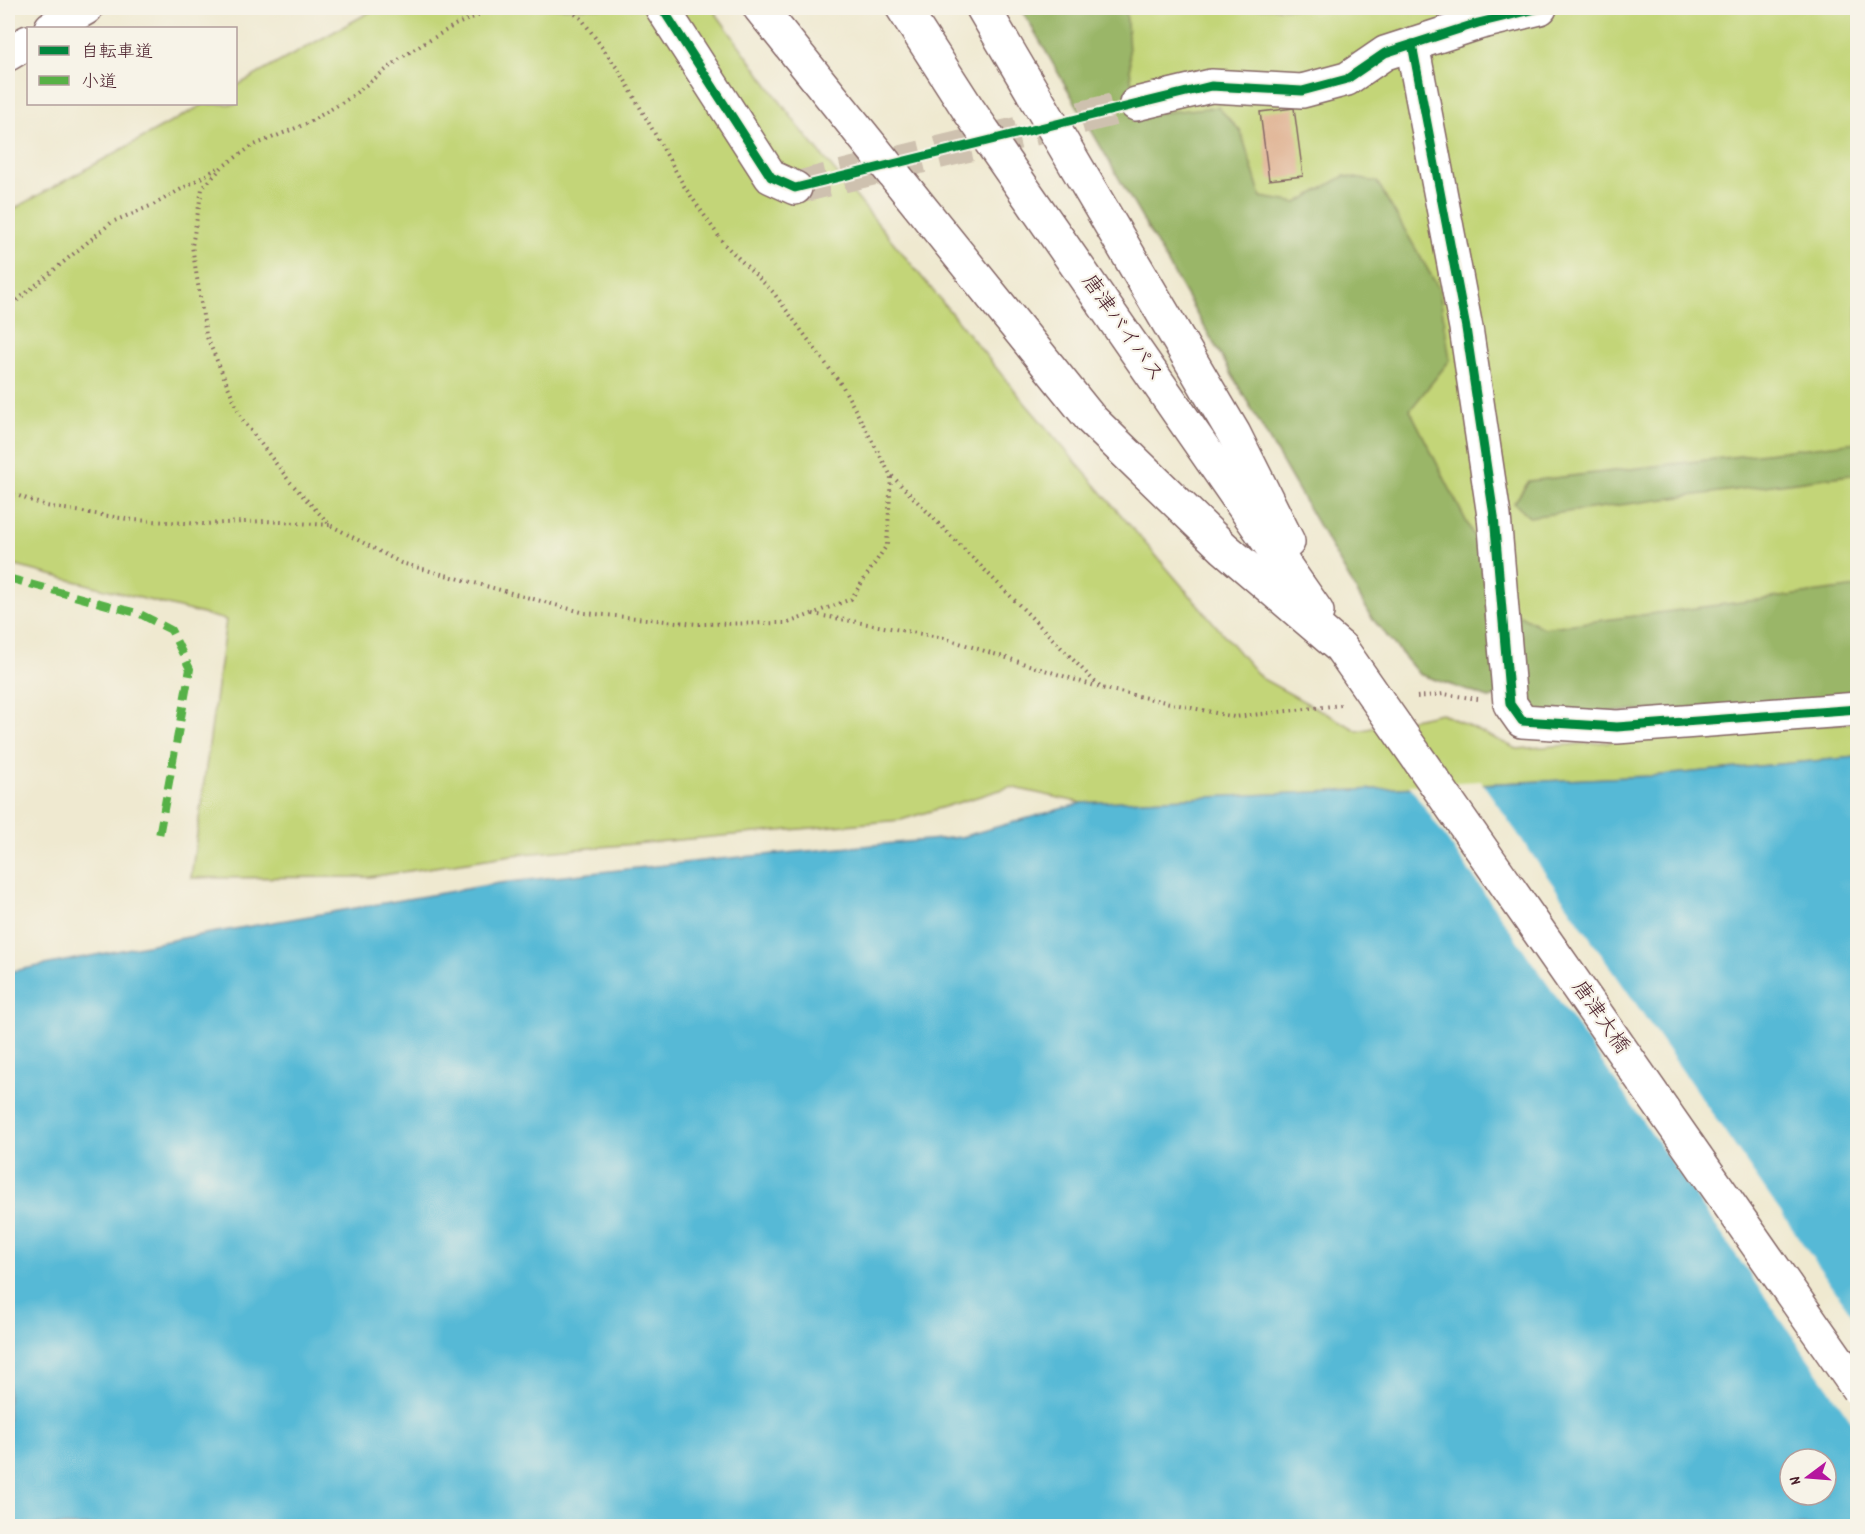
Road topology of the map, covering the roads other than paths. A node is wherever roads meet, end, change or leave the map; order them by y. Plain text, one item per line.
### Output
1 (86, 8) edge
2 (662, 8) edge
3 (760, 8) edge
4 (903, 8) edge
5 (983, 8) edge
6 (1540, 8) edge
7 (53, 27) edge
8 (27, 43) edge
9 (1412, 44) junction
10 (8, 54) edge
11 (1136, 104) tunnel mouth
12 (795, 188) tunnel mouth
13 (1341, 648) junction
14 (1857, 709) edge
15 (1857, 1389) edge

1 - 7 main road
2 - 12 main road
3 - 13 main road
4 - 13 main road, 唐津バイパス
5 - 13 main road
6 - 9 main road
8 - 10 main road
9 - 11 main road
9 - 14 main road
13 - 15 main road, 唐津大橋, bridge

